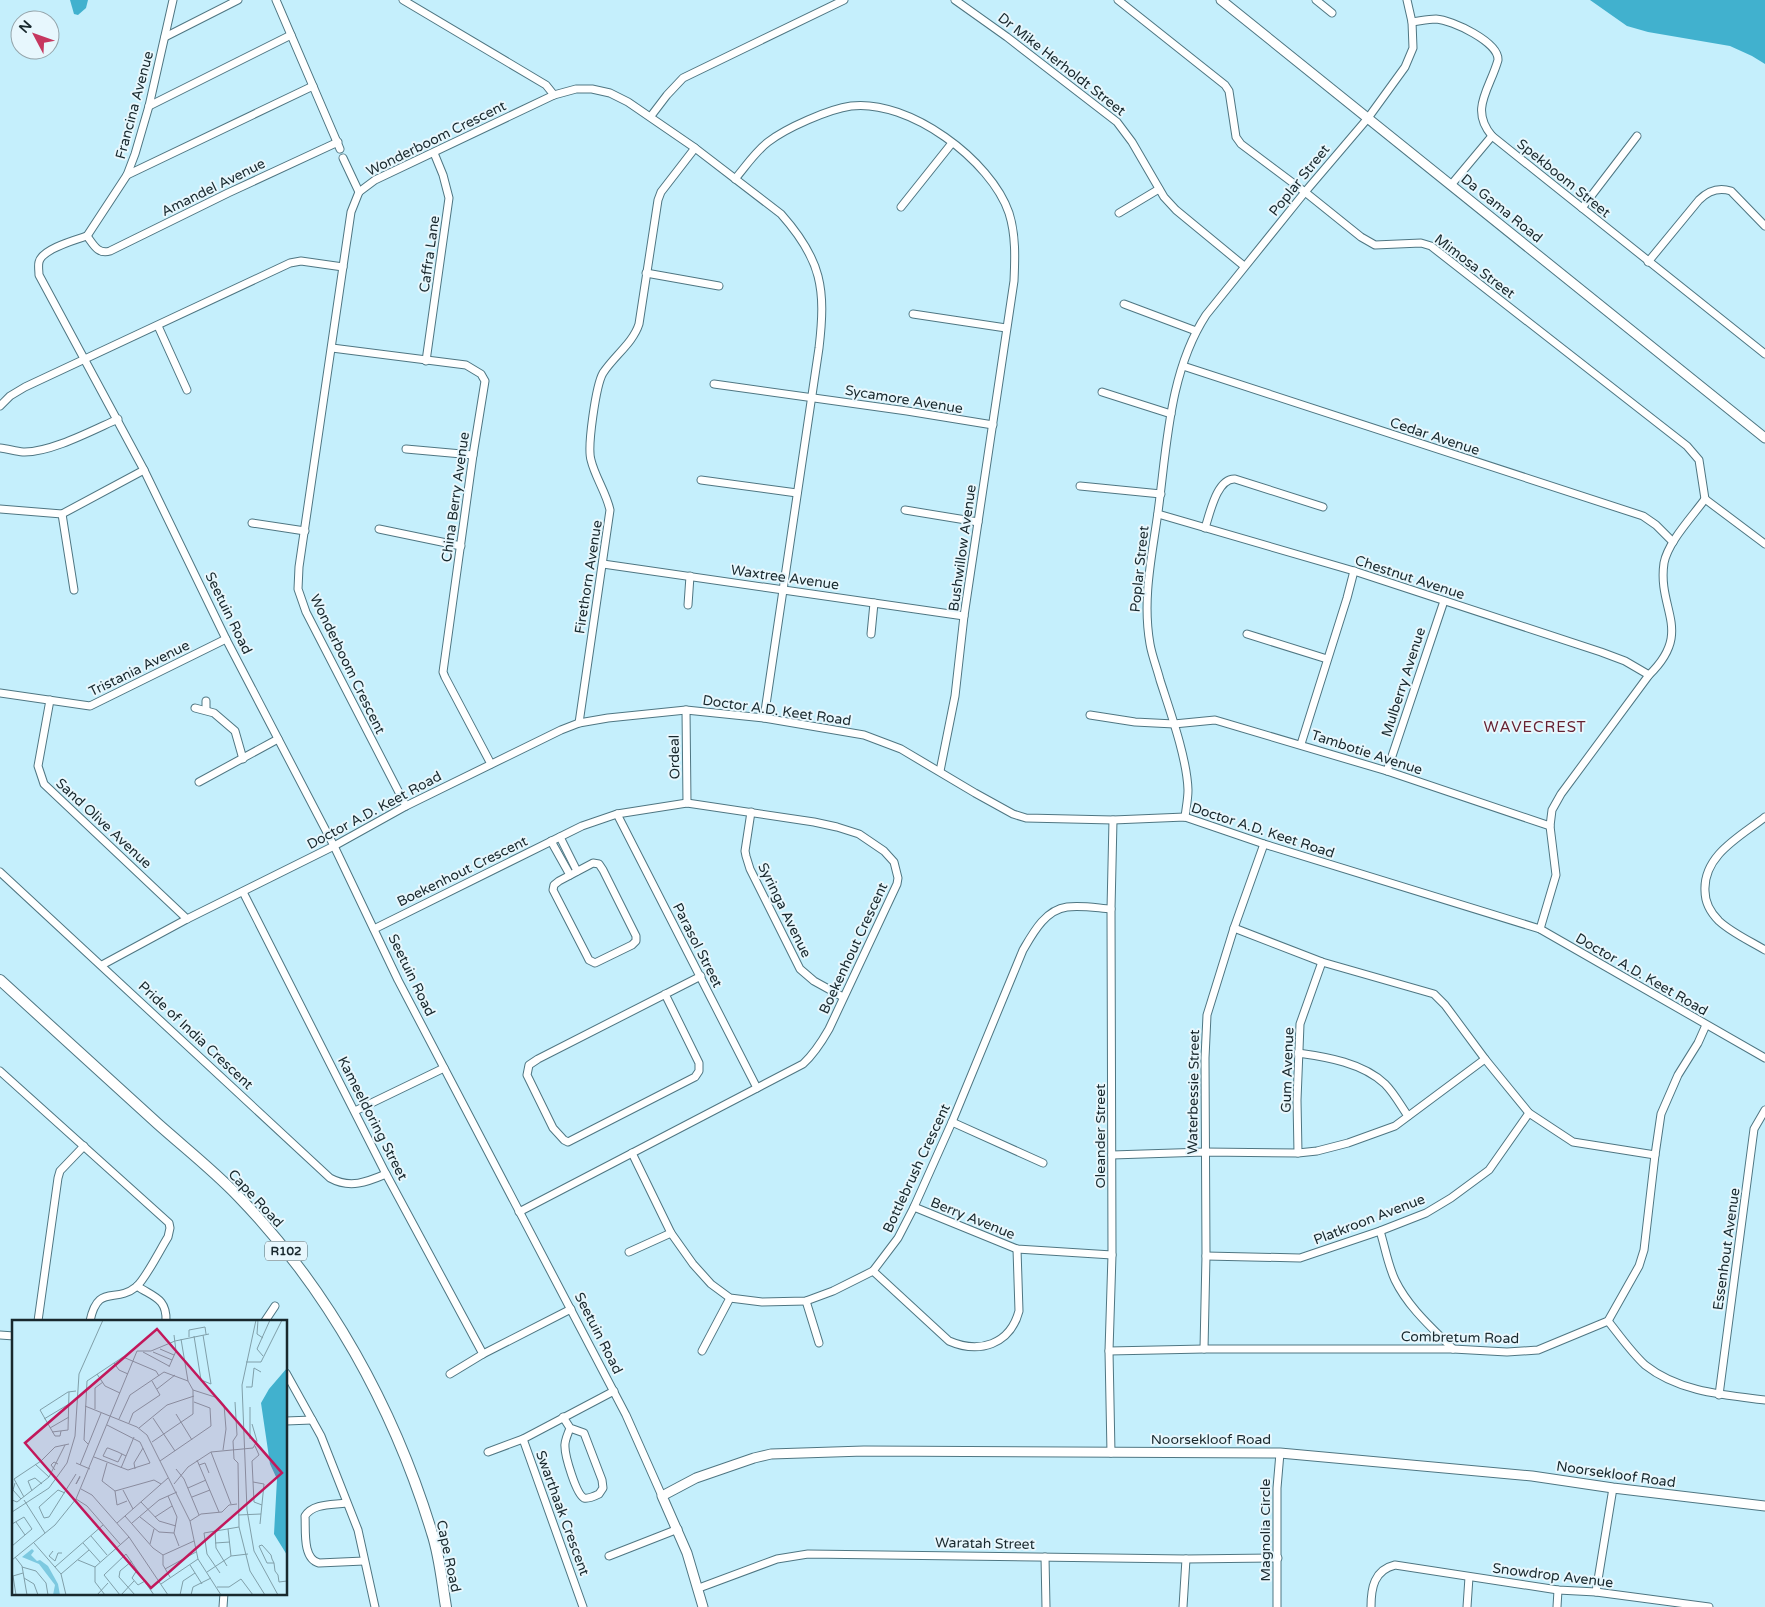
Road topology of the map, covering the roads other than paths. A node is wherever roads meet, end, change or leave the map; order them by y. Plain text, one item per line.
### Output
1 (174, 0) edge
2 (238, 0) edge
3 (276, 0) edge
4 (403, 0) edge
5 (844, 0) edge
6 (955, 0) edge
7 (1118, 0) edge
8 (1221, 0) edge
9 (1316, 0) edge
10 (1406, 0) edge
11 (1332, 13) dead end
12 (1412, 22) junction
13 (291, 36) junction
14 (165, 37) junction
15 (313, 86) junction
16 (554, 95) junction
17 (149, 106) junction
18 (651, 116) junction
19 (1368, 118) junction
20 (1492, 136) junction
21 (1637, 136) dead end
22 (952, 143) junction
23 (695, 148) junction
24 (434, 152) junction
25 (343, 158) dead end
26 (127, 175) junction
27 (735, 179) junction
28 (1451, 185) junction
29 (1159, 189) junction
30 (360, 192) junction
31 (1305, 192) junction
32 (901, 207) dead end
33 (1582, 208) junction
34 (1119, 213) dead end
35 (1765, 226) edge
36 (87, 236) junction
37 (1648, 262) junction
38 (1244, 266) junction
39 (343, 267) junction
40 (646, 273) junction
41 (720, 286) dead end
42 (1124, 304) dead end
43 (913, 314) dead end
44 (158, 326) junction
45 (1006, 328) junction
46 (1196, 331) junction
47 (332, 348) junction
48 (1765, 354) edge
49 (86, 358) junction
50 (426, 361) junction
51 (1183, 366) junction
52 (714, 384) dead end
53 (187, 390) dead end
54 (1102, 392) dead end
55 (812, 398) junction
56 (0, 406) edge
57 (1171, 414) junction
58 (118, 419) junction
59 (992, 425) junction
60 (1765, 438) edge
61 (0, 448) edge
62 (406, 449) dead end
63 (473, 455) junction
64 (144, 470) junction
65 (701, 480) dead end
66 (1080, 486) dead end
67 (797, 493) junction
68 (1160, 494) junction
69 (1705, 499) junction
70 (1323, 507) dead end
71 (0, 509) edge
72 (905, 510) dead end
73 (62, 514) junction
74 (1158, 514) junction
75 (978, 522) junction
76 (252, 523) dead end
77 (1205, 528) junction
78 (379, 529) dead end
79 (305, 531) junction
80 (1673, 542) junction
81 (1765, 544) edge
82 (461, 546) junction
83 (603, 564) junction
84 (1354, 571) junction
85 (690, 576) junction
86 (784, 589) junction
87 (74, 590) dead end
88 (1444, 601) junction
89 (874, 603) junction
90 (688, 605) dead end
91 (964, 616) junction
92 (871, 634) dead end
93 (1246, 634) dead end
94 (226, 639) junction
95 (1327, 659) junction
96 (1650, 675) junction
97 (0, 692) edge
98 (50, 700) junction
99 (206, 701) dead end
100 (195, 708) dead end
101 (206, 710) junction
102 (686, 710) junction
103 (1090, 715) dead end
104 (764, 718) junction
105 (579, 723) junction
106 (1174, 724) junction
107 (278, 739) junction
108 (1301, 744) junction
109 (243, 759) junction
110 (491, 764) junction
111 (940, 771) junction
112 (1387, 771) junction
113 (199, 782) dead end
114 (687, 803) junction
115 (406, 806) junction
116 (750, 812) junction
117 (617, 814) junction
118 (1185, 817) junction
119 (1765, 817) edge
120 (1113, 820) junction
121 (1550, 826) junction
122 (560, 837) junction
123 (551, 841) junction
124 (1264, 844) junction
125 (334, 846) junction
126 (577, 871) junction
127 (0, 872) edge
128 (570, 875) junction
129 (243, 892) junction
130 (1111, 909) junction
131 (187, 919) junction
132 (1234, 928) junction
133 (374, 929) junction
134 (1540, 930) junction
135 (1765, 950) edge
136 (1322, 962) junction
137 (102, 965) junction
138 (701, 976) junction
139 (0, 980) edge
140 (665, 994) junction
141 (843, 997) junction
142 (1706, 1025) junction
143 (1298, 1053) junction
144 (1765, 1058) edge
145 (1485, 1059) junction
146 (444, 1068) junction
147 (0, 1071) edge
148 (757, 1088) junction
149 (1765, 1110) edge
150 (355, 1111) junction
151 (1529, 1112) junction
152 (1408, 1116) junction
153 (952, 1122) junction
154 (84, 1146) junction
155 (1204, 1152) junction
156 (632, 1153) junction
157 (1298, 1153) junction
158 (1112, 1155) junction
159 (1655, 1155) junction
160 (1043, 1163) dead end
161 (386, 1174) junction
162 (914, 1207) junction
163 (519, 1212) junction
164 (1380, 1231) junction
165 (671, 1233) junction
166 (1017, 1249) junction
167 (629, 1252) dead end
168 (1112, 1255) junction
169 (1206, 1256) junction
170 (873, 1271) junction
171 (137, 1286) junction
172 (730, 1298) junction
173 (806, 1301) junction
174 (275, 1306) dead end
175 (571, 1309) junction
176 (38, 1320) edge
177 (90, 1320) edge
178 (166, 1320) edge
179 (266, 1320) edge
180 (1608, 1321) junction
181 (819, 1343) dead end
182 (1204, 1349) junction
183 (1453, 1349) junction
184 (702, 1351) dead end
185 (1109, 1351) junction
186 (483, 1354) junction
187 (450, 1374) dead end
188 (288, 1377) edge
189 (614, 1391) junction
190 (1719, 1395) junction
191 (1765, 1400) edge
192 (563, 1417) junction
193 (312, 1420) junction
194 (288, 1421) edge
195 (570, 1428) junction
196 (523, 1439) junction
197 (488, 1452) dead end
198 (1111, 1453) junction
199 (1280, 1453) junction
200 (1613, 1488) junction
201 (662, 1496) junction
202 (346, 1503) junction
203 (1765, 1506) edge
204 (678, 1529) junction
205 (609, 1556) dead end
206 (1045, 1556) junction
207 (1278, 1558) junction
208 (1186, 1559) junction
209 (364, 1561) junction
210 (1469, 1577) junction
211 (699, 1588) junction
212 (1558, 1590) junction
213 (1596, 1592) junction
214 (224, 1594) edge
215 (1684, 1605) edge
216 (223, 1607) edge
217 (375, 1607) edge
218 (446, 1607) edge
219 (583, 1607) edge
220 (703, 1607) edge
221 (1046, 1607) edge
222 (1183, 1607) edge
223 (1277, 1607) edge
224 (1371, 1607) edge
225 (1467, 1607) edge
226 (1556, 1607) edge
227 (1709, 1607) edge

1 - 14 street, Francina Avenue
2 - 14 street
3 - 13 street, Amandel Avenue
4 - 16 street
5 - 18 street
6 - 29 street, Dr Mike Herholdt Street
7 - 31 street, Mimosa Street
8 - 19 street, Da Gama Road
9 - 11 street
10 - 12 street, Poplar Street
12 - 19 street, Poplar Street
12 - 20 street, Spekboom Street
13 - 15 street, Amandel Avenue
13 - 17 street
14 - 17 street, Francina Avenue
15 - 26 street
15 - 36 street, Amandel Avenue
16 - 18 street, Wonderboom Crescent
16 - 24 street, Wonderboom Crescent
17 - 26 street, Francina Avenue
18 - 23 street, Wonderboom Crescent
19 - 28 street, Da Gama Road
19 - 31 street, Poplar Street
20 - 28 street
20 - 33 street, Spekboom Street
21 - 33 street
22 - 27 street, Bushwillow Avenue
22 - 32 street
22 - 45 street, Bushwillow Avenue
23 - 27 street, Wonderboom Crescent
23 - 40 street, Firethorn Avenue
24 - 30 street, Wonderboom Crescent
24 - 50 street, Caffra Lane
25 - 30 street
26 - 36 street, Francina Avenue
27 - 55 street, Wonderboom Crescent
28 - 60 street, Da Gama Road
29 - 34 street
29 - 38 street, Dr Mike Herholdt Street
30 - 39 street, Wonderboom Crescent
31 - 38 street, Poplar Street
31 - 69 street, Mimosa Street
33 - 37 street, Spekboom Street
35 - 37 street
36 - 49 street, Seetuin Road
37 - 48 street, Spekboom Street
38 - 46 street, Poplar Street
39 - 44 street
39 - 47 street, Wonderboom Crescent
40 - 41 street
40 - 83 street, Firethorn Avenue
42 - 46 street
43 - 45 street
44 - 49 street
44 - 53 street
45 - 59 street, Bushwillow Avenue
46 - 51 street, Poplar Street
47 - 50 street, China Berry Avenue
47 - 79 street, Wonderboom Crescent
49 - 56 street
49 - 58 street, Seetuin Road
50 - 63 street, China Berry Avenue
51 - 57 street, Poplar Street
51 - 80 street, Cedar Avenue
52 - 55 street
54 - 57 street
55 - 59 street, Sycamore Avenue
55 - 67 street, Wonderboom Crescent
57 - 68 street, Poplar Street
58 - 61 street
58 - 64 street, Seetuin Road
59 - 75 street, Bushwillow Avenue
62 - 63 street
63 - 82 street, China Berry Avenue
64 - 73 street
64 - 94 street, Seetuin Road
65 - 67 street
66 - 68 street
67 - 86 street, Wonderboom Crescent
68 - 74 street, Poplar Street
69 - 80 street
69 - 81 street
70 - 77 street
71 - 73 street
72 - 75 street
73 - 87 street
74 - 77 street, Chestnut Avenue
74 - 106 street, Poplar Street
75 - 91 street, Bushwillow Avenue
76 - 79 street
77 - 84 street, Chestnut Avenue
78 - 82 street
79 - 115 street, Wonderboom Crescent
80 - 96 street
82 - 110 street, China Berry Avenue
83 - 85 street, Waxtree Avenue
83 - 105 street, Firethorn Avenue
84 - 88 street, Chestnut Avenue
84 - 95 street
85 - 86 street, Waxtree Avenue
85 - 90 street
86 - 89 street, Waxtree Avenue
86 - 104 street, Wonderboom Crescent
88 - 96 street, Chestnut Avenue
88 - 112 street, Mulberry Avenue
89 - 91 street, Waxtree Avenue
89 - 92 street
91 - 111 street, Bushwillow Avenue
93 - 95 street
94 - 98 street, Tristania Avenue
94 - 107 street, Seetuin Road
95 - 108 street
96 - 121 street
97 - 98 street, Tristania Avenue
98 - 131 street, Sand Olive Avenue
99 - 101 street
100 - 101 street
101 - 109 street
102 - 104 street, Doctor A.D. Keet Road
102 - 105 street, Doctor A.D. Keet Road
102 - 114 street, Ordeal
103 - 106 street
104 - 111 street, Doctor A.D. Keet Road
105 - 110 street, Doctor A.D. Keet Road
106 - 108 street, Tambotie Avenue
106 - 118 street, Poplar Street
107 - 109 street
107 - 125 street, Seetuin Road
108 - 112 street, Tambotie Avenue
109 - 113 street
110 - 115 street, Doctor A.D. Keet Road
111 - 120 street, Doctor A.D. Keet Road
112 - 121 street, Tambotie Avenue
114 - 116 street, Boekenhout Crescent
114 - 117 street, Boekenhout Crescent
115 - 125 street, Doctor A.D. Keet Road
116 - 141 street, Syringa Avenue
116 - 141 street, Boekenhout Crescent
117 - 122 street, Boekenhout Crescent
117 - 138 street, Parasol Street
118 - 120 street, Doctor A.D. Keet Road
118 - 124 street, Doctor A.D. Keet Road
119 - 135 street
120 - 130 street, Oleander Street
121 - 134 street
122 - 123 street, Boekenhout Crescent
122 - 126 street
123 - 128 street
123 - 133 street, Boekenhout Crescent
124 - 132 street, Waterbessie Street
124 - 134 street, Doctor A.D. Keet Road
125 - 129 street, Doctor A.D. Keet Road
125 - 133 street, Seetuin Road
126 - 128 street
126 - 128 street
127 - 137 street, Pride of India Crescent
129 - 131 street, Doctor A.D. Keet Road
129 - 150 street, Kameeldoring Street
130 - 153 street, Bottlebrush Crescent
130 - 158 street, Oleander Street
131 - 137 street, Doctor A.D. Keet Road
132 - 136 street
132 - 155 street, Waterbessie Street
133 - 146 street, Seetuin Road
134 - 142 street, Doctor A.D. Keet Road
136 - 143 street, Gum Avenue
136 - 145 street
137 - 161 street, Pride of India Crescent
138 - 140 street
138 - 148 street, Parasol Street
139 - 218 main road, Cape Road / R102
140 - 140 street
141 - 148 street, Boekenhout Crescent
142 - 144 street, Doctor A.D. Keet Road
142 - 159 street
143 - 152 street
143 - 157 street, Gum Avenue
145 - 151 street
145 - 152 street
146 - 150 street
146 - 163 street, Seetuin Road
147 - 154 street
148 - 156 street, Boekenhout Crescent
149 - 190 street, Essenhout Avenue
150 - 161 street, Kameeldoring Street
151 - 159 street
151 - 164 street, Platkroon Avenue
152 - 157 street
153 - 160 street
153 - 162 street, Bottlebrush Crescent
154 - 171 street
154 - 176 street
155 - 157 street
155 - 158 street
155 - 169 street, Waterbessie Street
156 - 163 street, Boekenhout Crescent
156 - 165 street, Bottlebrush Crescent
158 - 168 street, Oleander Street
159 - 180 street
161 - 186 street, Kameeldoring Street
162 - 166 street, Berry Avenue
162 - 170 street, Bottlebrush Crescent
163 - 175 street, Seetuin Road
164 - 169 street, Platkroon Avenue
164 - 183 street
165 - 167 street
165 - 172 street, Bottlebrush Crescent
166 - 168 street, Berry Avenue
166 - 170 street
168 - 185 street, Oleander Street
169 - 182 street, Waterbessie Street
170 - 173 street, Bottlebrush Crescent
171 - 177 street
171 - 178 street
172 - 173 street, Bottlebrush Crescent
172 - 184 street
173 - 181 street
174 - 179 street
175 - 186 street
175 - 189 street, Seetuin Road
180 - 183 street, Combretum Road
180 - 190 street
182 - 183 street, Combretum Road
182 - 185 street, Combretum Road
185 - 198 street, Oleander Street
186 - 187 street
188 - 193 street
189 - 192 street, Swarthaak Crescent
189 - 201 street, Seetuin Road
190 - 191 street
192 - 195 street
192 - 196 street, Swarthaak Crescent
193 - 194 street
193 - 202 street
195 - 195 street
196 - 197 street
196 - 219 street, Swarthaak Crescent
198 - 199 street, Noorsekloof Road
198 - 201 street, Noorsekloof Road
199 - 200 street, Noorsekloof Road
199 - 207 street, Magnolia Circle
200 - 203 street, Noorsekloof Road
200 - 213 street
201 - 204 street, Seetuin Road
202 - 209 street
202 - 209 street
204 - 205 street
204 - 211 street, Seetuin Road
206 - 208 street, Waratah Street
206 - 211 street, Waratah Street
206 - 221 street
207 - 208 street, Waratah Street
207 - 223 street, Magnolia Circle
208 - 222 street
209 - 217 street
210 - 212 street, Snowdrop Avenue
210 - 224 street, Snowdrop Avenue
210 - 225 street
211 - 220 street, Seetuin Road
212 - 213 street, Snowdrop Avenue
212 - 226 street
213 - 215 street, Snowdrop Avenue
214 - 216 street
215 - 227 street, Snowdrop Avenue

